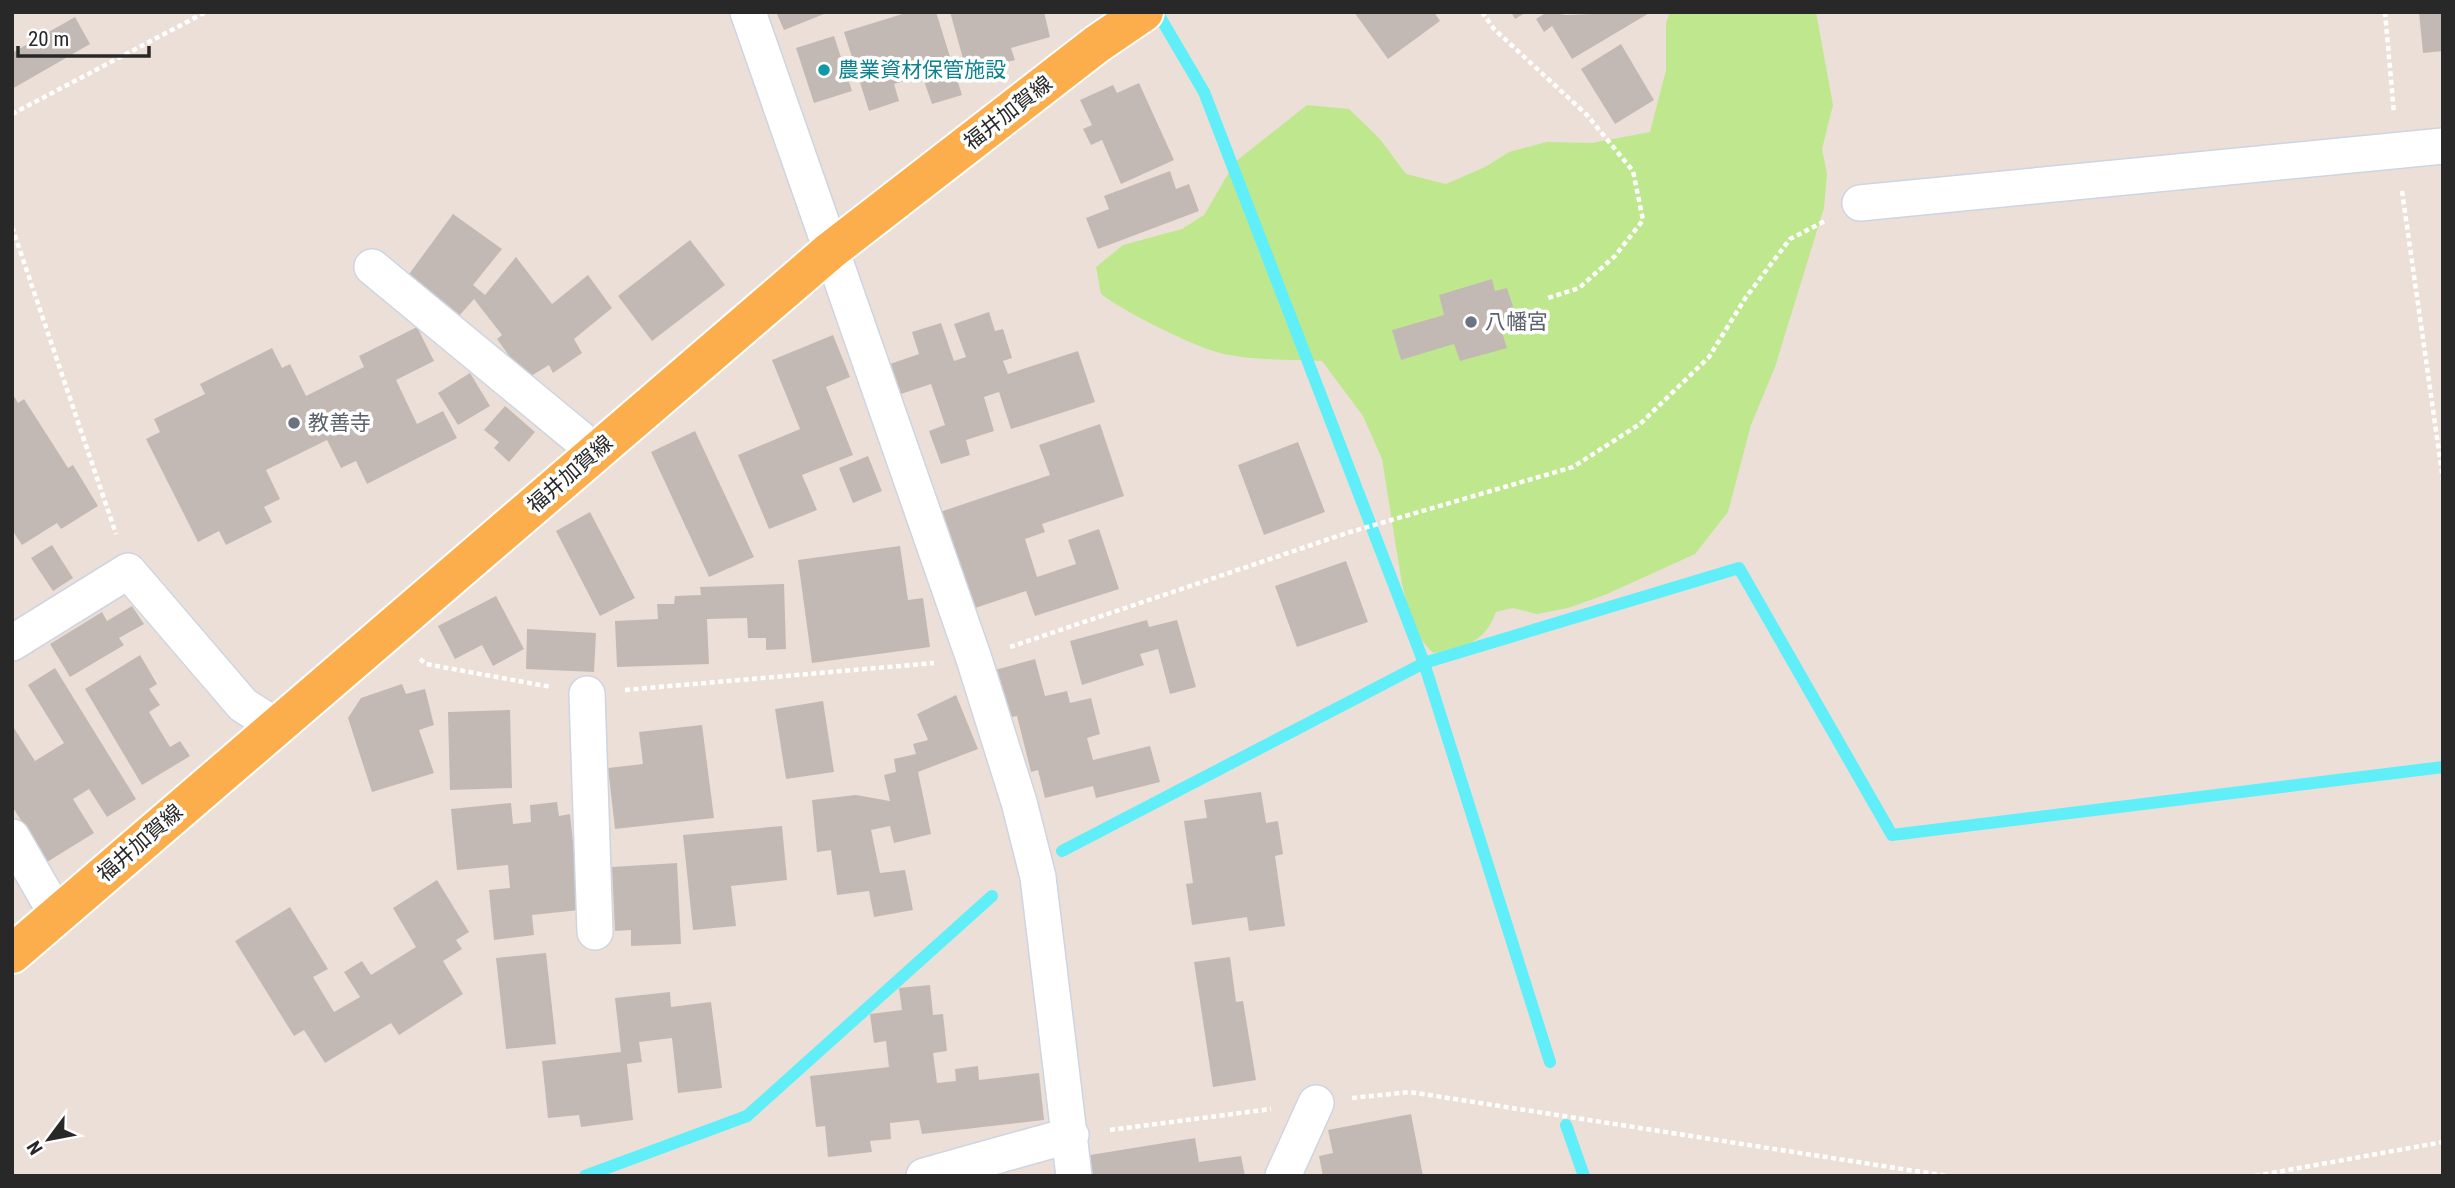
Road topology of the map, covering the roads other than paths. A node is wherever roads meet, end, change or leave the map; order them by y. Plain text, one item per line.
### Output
1 (748, 12) edge
2 (1144, 12) edge
3 (2443, 146) edge
4 (1860, 203) road end
5 (830, 251) junction
6 (372, 267) dead end
7 (596, 452) junction
8 (12, 643) edge
9 (587, 694) road end
10 (276, 726) junction
11 (12, 837) edge
12 (57, 915) junction
13 (595, 933) dead end
14 (12, 954) edge
15 (1316, 1103) road end
16 (1070, 1135) junction
17 (924, 1176) edge
18 (1074, 1176) edge
19 (1283, 1176) edge

1 - 5 street
2 - 5 main road, 福井加賀線
3 - 4 street
5 - 7 main road, 福井加賀線
5 - 16 street
6 - 7 street
7 - 10 main road, 福井加賀線
8 - 10 street
9 - 13 street
10 - 12 main road, 福井加賀線
11 - 12 street
12 - 14 main road, 福井加賀線
15 - 19 street
16 - 17 street
16 - 18 street

